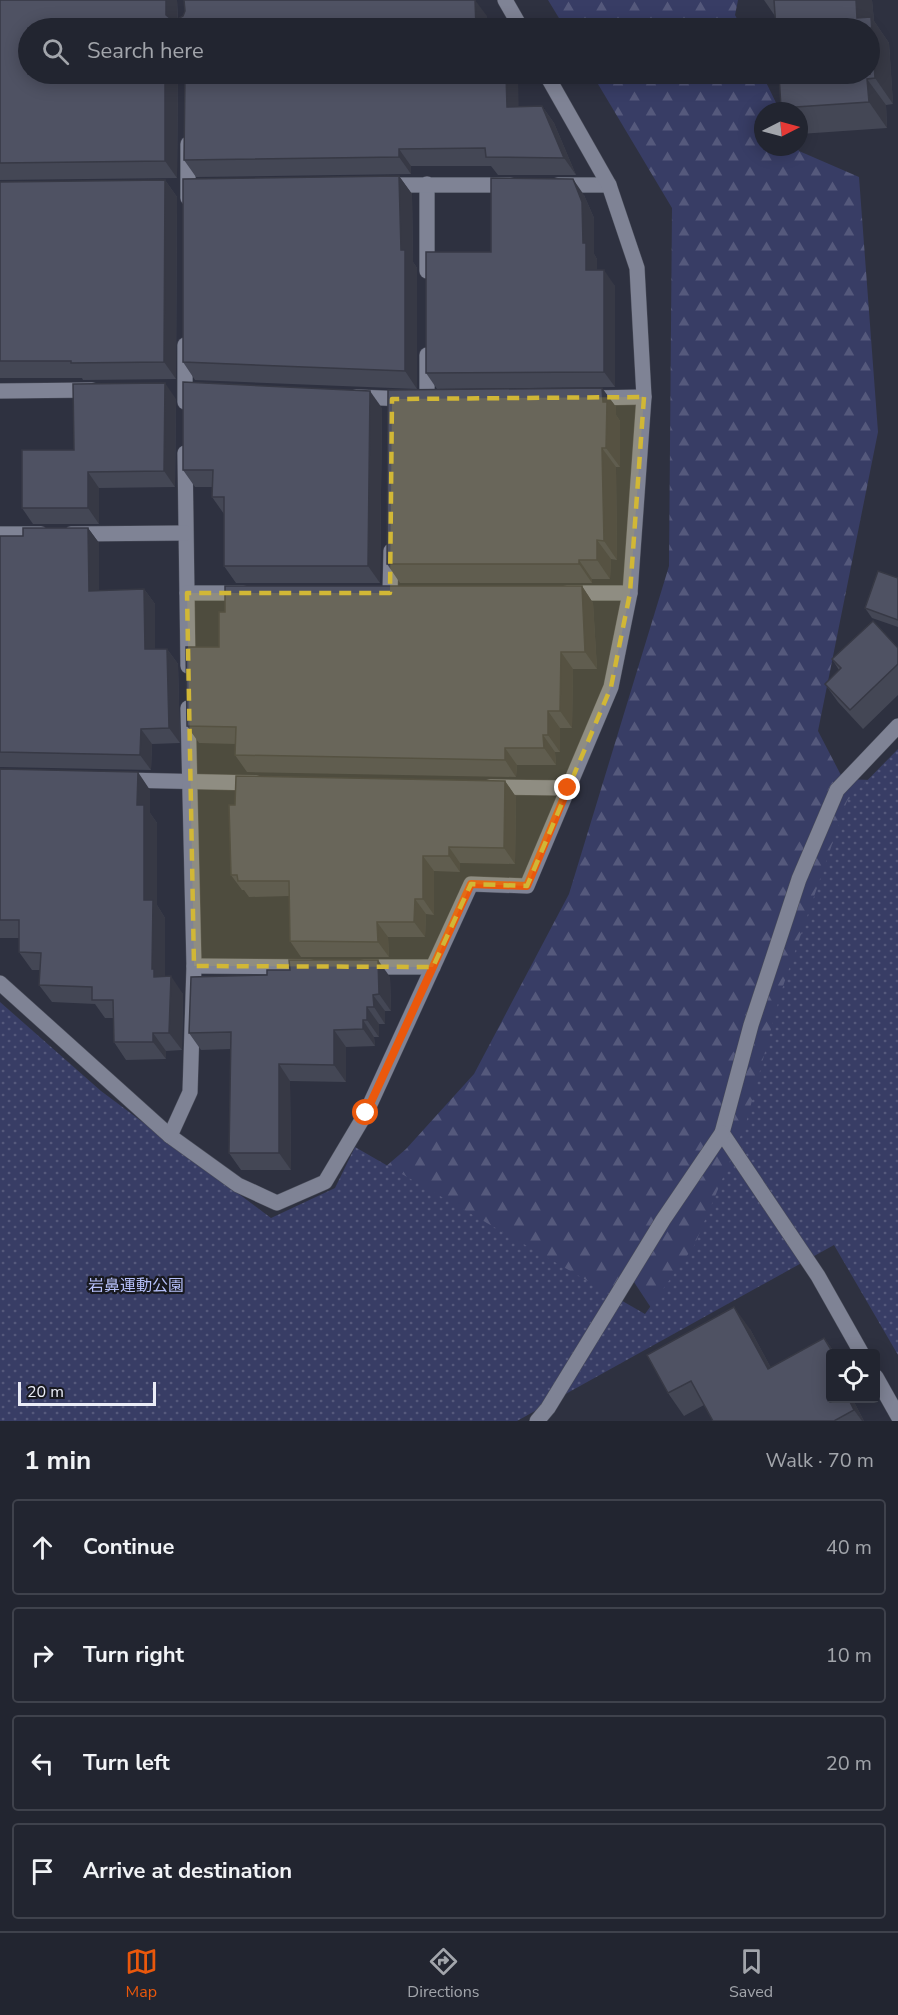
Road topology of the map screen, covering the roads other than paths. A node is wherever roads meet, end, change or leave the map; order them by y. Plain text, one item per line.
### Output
1 (505, 0) edge
2 (515, 18) edge
3 (552, 84) edge
4 (188, 131) edge
5 (427, 184) junction
6 (367, 185) edge
7 (609, 185) junction
8 (187, 212) edge
9 (427, 291) edge
10 (186, 330) edge
11 (427, 339) edge
12 (104, 390) edge
13 (0, 391) edge
14 (346, 397) edge
15 (644, 397) junction
16 (576, 398) edge
17 (185, 533) junction
18 (0, 534) edge
19 (391, 536) edge
20 (187, 593) junction
21 (259, 593) edge
22 (390, 593) edge
23 (546, 593) edge
24 (630, 593) junction
25 (898, 726) edge
26 (106, 780) edge
27 (189, 782) junction
28 (272, 783) edge
29 (473, 786) edge
30 (568, 788) junction
31 (194, 966) junction
32 (325, 967) edge
33 (349, 967) edge
34 (433, 968) junction
35 (0, 983) edge
36 (722, 1133) junction
37 (170, 1136) junction
38 (860, 1349) edge
39 (880, 1384) edge
40 (898, 1416) edge
41 (537, 1421) edge

1 - 2 street
3 - 7 street
4 - 8 street
5 - 6 street
5 - 7 street
5 - 9 street
7 - 15 street
10 - 17 street
11 - 14 street
12 - 13 street
15 - 16 street
15 - 24 street
17 - 18 street
17 - 20 street
19 - 22 street
20 - 21 street
20 - 27 street
23 - 24 street
24 - 30 street
25 - 36 street
26 - 27 street
27 - 28 street
27 - 31 street
29 - 30 street
30 - 34 street
31 - 32 street
31 - 37 street
33 - 34 street
34 - 37 street
35 - 37 street
36 - 38 street
36 - 41 street
39 - 40 street

